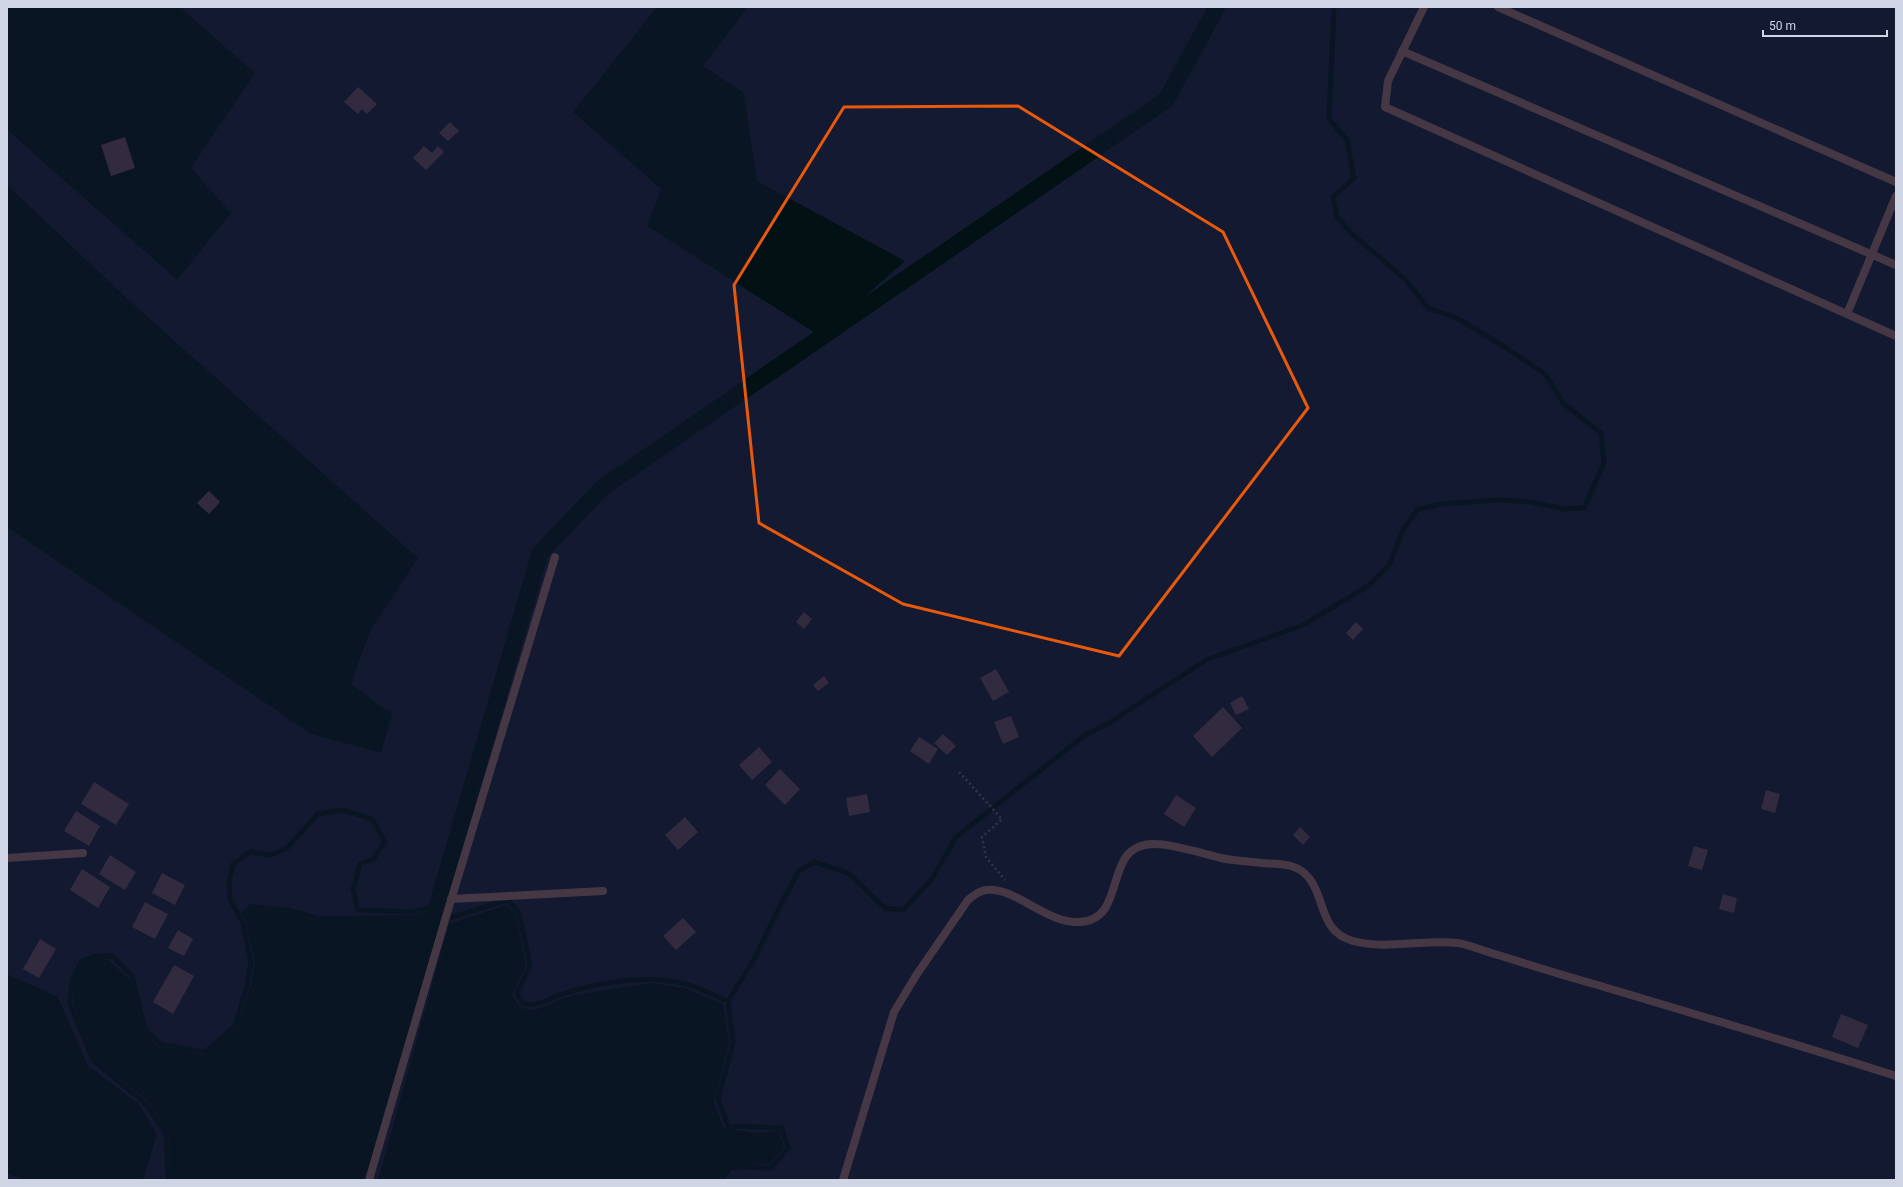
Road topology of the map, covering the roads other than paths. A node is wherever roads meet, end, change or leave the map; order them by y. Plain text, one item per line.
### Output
1 (1424, 7) edge
2 (1498, 7) edge
3 (1402, 51) junction
4 (1896, 182) edge
5 (1896, 196) edge
6 (1871, 255) junction
7 (1896, 265) edge
8 (1847, 314) junction
9 (1896, 336) edge
10 (555, 556) dead end
11 (83, 853) dead end
12 (7, 858) edge
13 (604, 891) dead end
14 (451, 899) junction
15 (1896, 1076) edge
16 (369, 1180) edge
17 (843, 1180) edge

1 - 3 street
2 - 4 street
3 - 6 street
3 - 8 street
5 - 6 street
6 - 7 street
6 - 8 street
8 - 9 street
10 - 14 street
11 - 12 street
13 - 14 street
14 - 16 street
15 - 17 street

